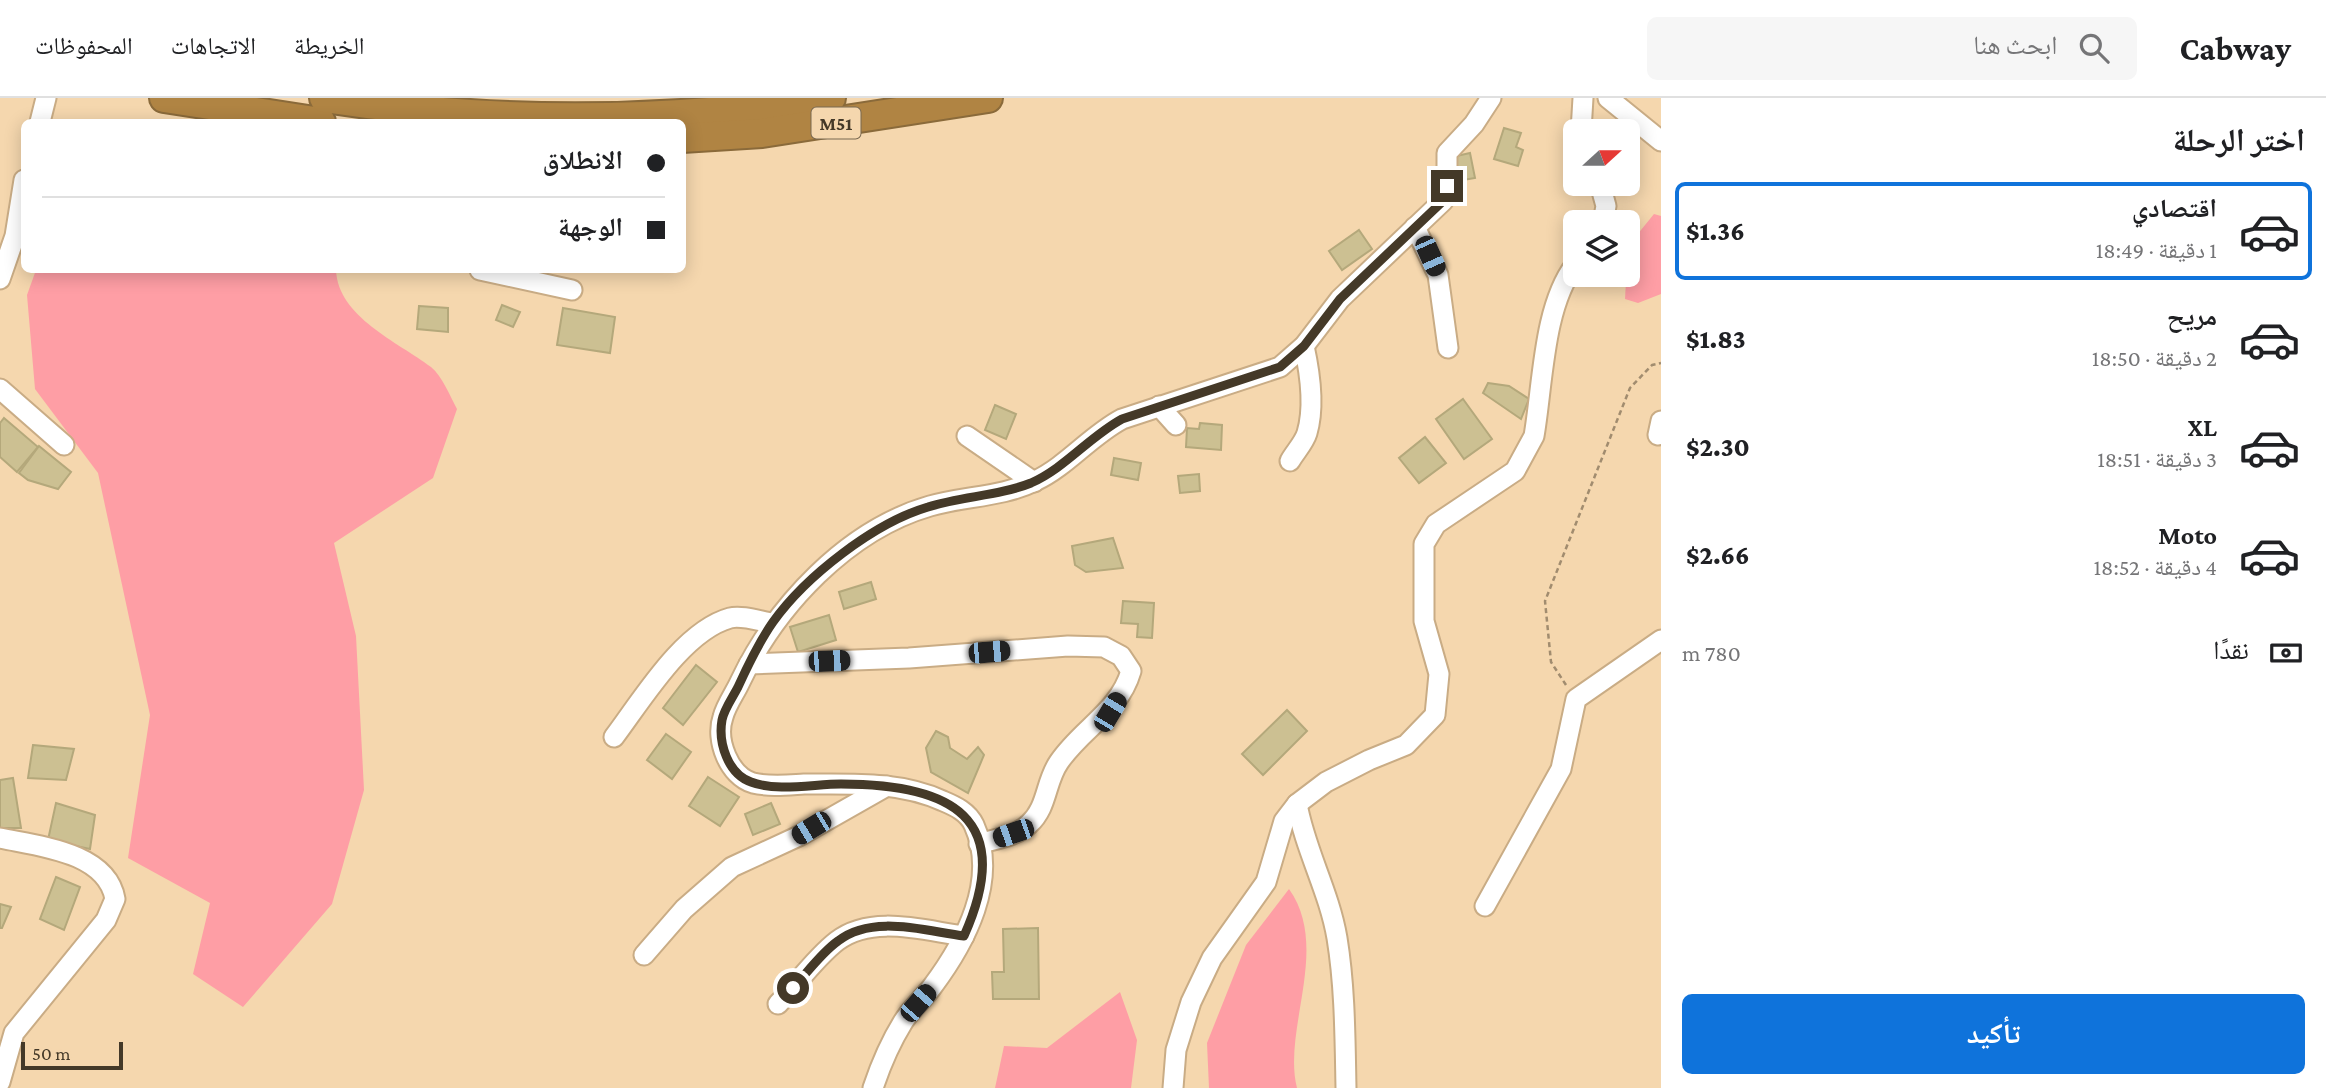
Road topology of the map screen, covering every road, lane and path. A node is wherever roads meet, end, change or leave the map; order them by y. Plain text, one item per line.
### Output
1 (46, 98) edge
2 (164, 98) edge
3 (324, 98) edge
4 (831, 98) edge
5 (988, 98) edge
6 (1491, 98) edge
7 (1583, 98) edge
8 (1608, 98) edge
9 (41, 119) edge
10 (301, 119) edge
11 (1582, 119) edge
12 (686, 138) edge
13 (1661, 141) edge
14 (21, 199) edge
15 (1415, 227) junction
16 (1, 272) edge
17 (494, 273) edge
18 (1563, 287) edge
19 (572, 290) dead end
20 (1304, 346) junction
21 (1448, 348) dead end
22 (1661, 363) edge
23 (0, 389) edge
24 (1159, 406) junction
25 (1176, 425) dead end
26 (967, 436) dead end
27 (64, 445) dead end
28 (1290, 461) dead end
29 (1034, 482) junction
30 (772, 623) junction
31 (1661, 640) edge
32 (748, 664) junction
33 (1576, 699) junction
34 (614, 737) dead end
35 (889, 785) junction
36 (1297, 804) junction
37 (0, 838) edge
38 (979, 844) junction
39 (1485, 906) dead end
40 (964, 936) junction
41 (644, 955) dead end
42 (778, 1004) dead end
43 (0, 1086) edge
44 (873, 1088) edge
45 (1173, 1088) edge
46 (1346, 1088) edge

1 - 9 street
2 - 10 highway
3 - 4 highway, M51
5 - 12 highway, M51
6 - 15 street
7 - 11 street
8 - 13 street
14 - 16 street
15 - 20 street
15 - 21 street
17 - 19 street
18 - 36 street
20 - 24 street
20 - 28 street
22 - 33 path
23 - 27 street
24 - 25 street
24 - 29 street
26 - 29 street
29 - 30 street
30 - 32 street
30 - 34 street
31 - 33 street
32 - 35 street
32 - 38 street
33 - 39 street
35 - 38 street
35 - 41 street
36 - 45 street
36 - 46 street
37 - 43 street
38 - 40 street
40 - 42 street
40 - 44 street

